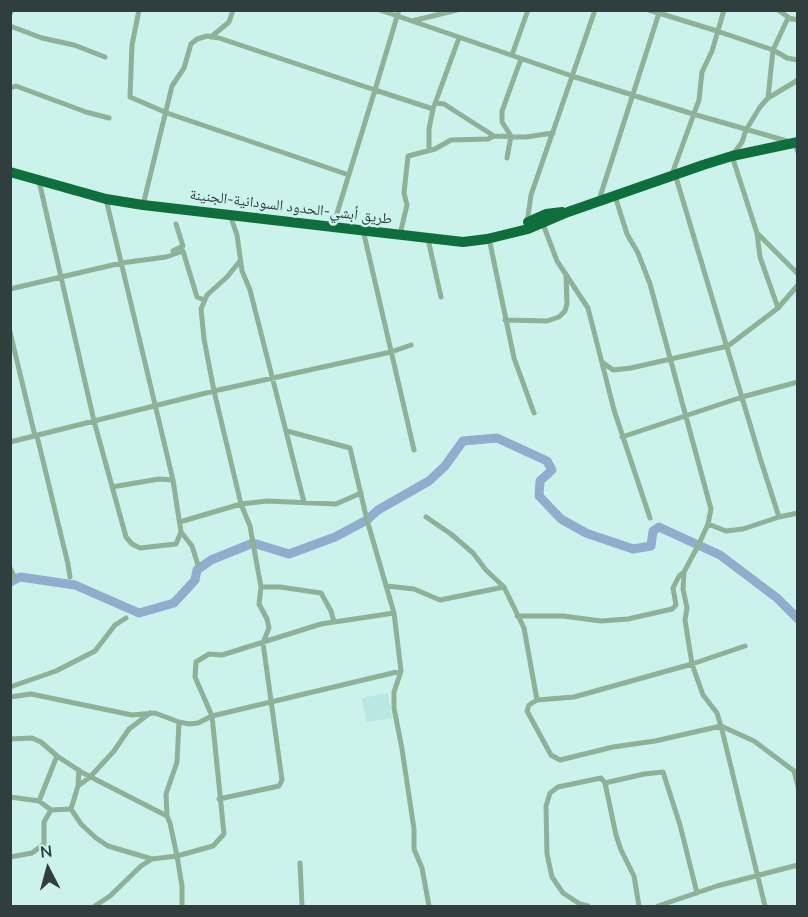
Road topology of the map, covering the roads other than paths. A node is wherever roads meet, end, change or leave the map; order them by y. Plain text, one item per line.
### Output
1 (139, 10) edge
2 (233, 10) edge
3 (380, 10) edge
4 (457, 10) edge
5 (528, 10) edge
6 (595, 10) edge
7 (649, 10) edge
8 (724, 10) edge
9 (778, 10) edge
10 (660, 12) edge
11 (398, 13) edge
12 (788, 18) junction
13 (412, 21) junction
14 (798, 21) edge
15 (10, 26) edge
16 (717, 32) junction
17 (211, 37) junction
18 (459, 38) junction
19 (773, 51) junction
20 (512, 55) junction
21 (105, 57) dead end
22 (521, 58) junction
23 (798, 60) edge
24 (572, 76) junction
25 (798, 80) edge
26 (10, 88) edge
27 (375, 90) junction
28 (632, 95) junction
29 (768, 98) junction
30 (434, 106) junction
31 (166, 113) junction
32 (693, 114) junction
33 (109, 118) dead end
34 (746, 130) junction
35 (553, 133) junction
36 (494, 136) junction
37 (511, 136) junction
38 (796, 146) edge
39 (429, 150) junction
40 (732, 156) junction
41 (507, 158) dead end
42 (10, 167) edge
43 (10, 172) edge
44 (349, 175) junction
45 (673, 175) junction
46 (39, 181) junction
47 (82, 190) junction
48 (615, 195) junction
49 (106, 199) junction
50 (599, 201) junction
51 (143, 202) junction
52 (189, 208) junction
53 (568, 212) junction
54 (230, 215) junction
55 (334, 223) junction
56 (176, 224) dead end
57 (543, 224) junction
58 (527, 226) junction
59 (363, 228) junction
60 (401, 230) junction
61 (757, 233) junction
62 (488, 236) junction
63 (428, 239) junction
64 (146, 260) junction
65 (240, 261) junction
66 (121, 263) junction
67 (566, 274) junction
68 (798, 274) edge
69 (60, 277) junction
70 (798, 285) edge
71 (10, 289) edge
72 (441, 297) dead end
73 (204, 300) junction
74 (778, 308) junction
75 (505, 320) junction
76 (10, 332) edge
77 (411, 345) dead end
78 (728, 346) junction
79 (391, 352) junction
80 (669, 359) junction
81 (602, 362) junction
82 (274, 379) junction
83 (798, 382) edge
84 (214, 391) junction
85 (742, 397) junction
86 (154, 406) junction
87 (534, 413) dead end
88 (685, 417) junction
89 (94, 421) junction
90 (287, 431) junction
91 (36, 436) junction
92 (622, 437) junction
93 (10, 442) edge
94 (414, 450) dead end
95 (172, 480) junction
96 (112, 487) junction
97 (361, 493) junction
98 (304, 502) junction
99 (241, 504) junction
100 (798, 513) edge
101 (426, 517) dead end
102 (779, 517) junction
103 (651, 518) dead end
104 (183, 521) dead end
105 (708, 524) junction
106 (181, 532) junction
107 (198, 565) dead end
108 (10, 568) edge
109 (684, 572) junction
110 (14, 576) dead end
111 (70, 577) dead end
112 (387, 586) junction
113 (261, 587) junction
114 (504, 587) junction
115 (394, 613) junction
116 (517, 616) junction
117 (126, 618) dead end
118 (334, 622) junction
119 (263, 644) junction
120 (745, 646) dead end
121 (692, 664) junction
122 (401, 670) junction
123 (10, 687) edge
124 (31, 694) junction
125 (10, 697) edge
126 (537, 700) junction
127 (270, 702) junction
128 (151, 712) junction
129 (212, 716) junction
130 (180, 722) junction
131 (722, 726) junction
132 (10, 739) edge
133 (57, 756) junction
134 (78, 770) junction
135 (90, 777) junction
136 (605, 783) junction
137 (78, 786) junction
138 (798, 786) edge
139 (10, 797) edge
140 (219, 799) junction
141 (39, 801) junction
142 (71, 809) junction
143 (51, 810) junction
144 (167, 816) junction
145 (177, 856) junction
146 (10, 857) edge
147 (152, 859) junction
148 (300, 863) dead end
149 (798, 865) edge
150 (756, 876) junction
151 (697, 893) junction
152 (95, 906) edge
153 (182, 906) edge
154 (302, 906) edge
155 (429, 906) edge
156 (588, 906) edge
157 (639, 906) edge
158 (658, 906) edge
159 (765, 906) edge

1 - 31 street
2 - 17 street
3 - 11 street
4 - 13 street
5 - 20 street
6 - 24 street
7 - 10 street
8 - 16 street
9 - 12 street
10 - 16 street
10 - 28 street
11 - 13 street
11 - 27 street
12 - 14 street
12 - 19 street
13 - 18 street
15 - 21 street
16 - 19 street
16 - 32 street
17 - 27 street
17 - 31 street
18 - 20 street
18 - 30 street
19 - 23 street
19 - 29 street
20 - 22 street
22 - 24 street
22 - 37 street
24 - 28 street
24 - 35 street
25 - 29 street
26 - 33 street
27 - 30 street
27 - 44 street
28 - 32 street
28 - 50 street
29 - 34 street
30 - 36 street
30 - 39 street
31 - 44 street
31 - 51 street
32 - 34 street
32 - 45 street
34 - 38 street
34 - 40 street
35 - 37 street
35 - 58 street
36 - 37 street
36 - 39 street
37 - 41 street
38 - 40 highway
39 - 60 street
40 - 45 highway
40 - 61 street
42 - 47 highway
43 - 46 highway, طريق أبشي-الحدود السودانية-الجنينة
44 - 55 street
45 - 48 highway
45 - 78 street
46 - 47 highway, طريق أبشي-الحدود السودانية-الجنينة
46 - 69 street
47 - 49 highway, طريق أبشي-الحدود السودانية-الجنينة
47 - 51 highway
48 - 50 highway
48 - 80 street
49 - 51 highway, طريق أبشي-الحدود السودانية-الجنينة
49 - 66 street
50 - 53 highway
51 - 52 highway, طريق أبشي-الحدود السودانية-الجنينة
52 - 54 highway, طريق أبشي-الحدود السودانية-الجنينة
52 - 55 highway
53 - 57 highway, طريق أبشي-الحدود السودانية-الجنينة
53 - 58 highway
54 - 59 highway, طريق أبشي-الحدود السودانية-الجنينة
54 - 65 street
55 - 59 highway
56 - 64 street
57 - 58 highway, طريق أبشي-الحدود السودانية-الجنينة
57 - 67 street
58 - 62 highway, طريق أبشي-الحدود السودانية-الجنينة
59 - 60 highway
59 - 63 highway, طريق أبشي-الحدود السودانية-الجنينة
59 - 79 street
60 - 62 highway
61 - 68 street
61 - 74 street
62 - 63 highway, طريق أبشي-الحدود السودانية-الجنينة
62 - 75 street
63 - 72 street
64 - 66 street
64 - 73 street
65 - 73 street
65 - 82 street
66 - 69 street
66 - 86 street
67 - 75 street
67 - 81 street
69 - 71 street
69 - 89 street
70 - 74 street
73 - 84 street
74 - 78 street
75 - 87 street
76 - 91 street
77 - 79 street
78 - 80 street
78 - 85 street
79 - 82 street
79 - 94 street
80 - 81 street
80 - 88 street
81 - 92 street
82 - 84 street
82 - 90 street
83 - 85 street
84 - 86 street
84 - 99 street
85 - 88 street
85 - 102 street
86 - 89 street
86 - 95 street
88 - 92 street
88 - 105 street
89 - 91 street
89 - 96 street
90 - 97 street
90 - 98 street
91 - 93 street
91 - 111 street
92 - 103 street
95 - 96 street
95 - 106 street
96 - 106 street
97 - 98 street
97 - 112 street
98 - 99 street
99 - 104 street
99 - 113 street
100 - 102 street
101 - 114 street
102 - 105 street
105 - 109 street
106 - 107 street
108 - 110 street
109 - 116 street
109 - 121 street
112 - 114 street
112 - 115 street
113 - 118 street
113 - 119 street
114 - 116 street
115 - 118 street
115 - 122 street
116 - 126 street
117 - 123 street
118 - 119 street
119 - 127 street
119 - 129 street
120 - 121 street
121 - 126 street
121 - 131 street
122 - 127 street
122 - 155 street
123 - 124 street
124 - 125 street
124 - 128 street
126 - 131 street
127 - 129 street
127 - 140 street
128 - 130 street
128 - 135 street
129 - 130 street
129 - 140 street
130 - 144 street
131 - 138 street
131 - 150 street
132 - 133 street
133 - 134 street
133 - 141 street
134 - 135 street
134 - 137 street
135 - 137 street
135 - 144 street
136 - 151 street
136 - 156 street
136 - 157 street
137 - 142 street
139 - 141 street
140 - 145 street
141 - 143 street
142 - 143 street
142 - 147 street
143 - 146 street
144 - 145 street
145 - 147 street
145 - 153 street
147 - 152 street
148 - 154 street
149 - 150 street
150 - 151 street
150 - 159 street
151 - 158 street

